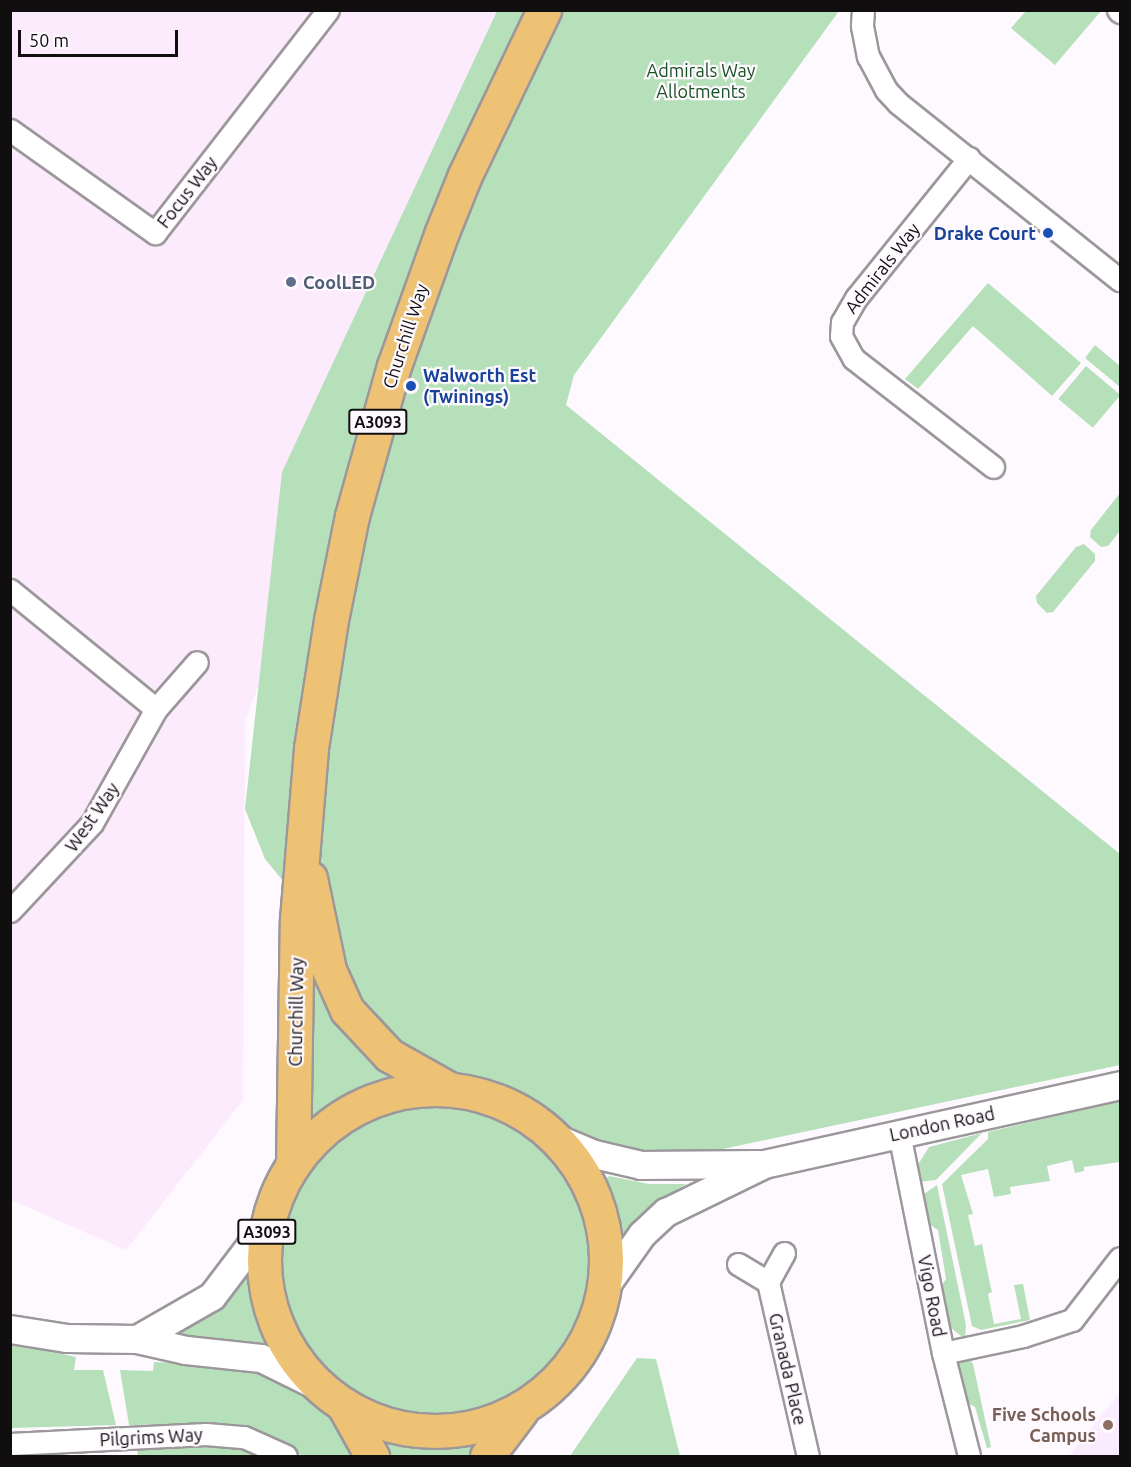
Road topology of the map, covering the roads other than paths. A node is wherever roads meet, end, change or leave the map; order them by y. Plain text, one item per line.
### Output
1 (328, 10) edge
2 (544, 10) edge
3 (863, 10) edge
4 (10, 130) edge
5 (969, 158) junction
6 (1120, 280) edge
7 (993, 467) dead end
8 (10, 590) edge
9 (197, 662) dead end
10 (156, 708) junction
11 (305, 859) junction
12 (10, 911) edge
13 (1120, 1085) edge
14 (451, 1090) junction
15 (899, 1133) junction
16 (551, 1136) junction
17 (764, 1164) junction
18 (293, 1165) junction
19 (268, 1222) junction
20 (784, 1253) dead end
21 (1120, 1258) edge
22 (738, 1264) dead end
23 (768, 1282) junction
24 (603, 1289) junction
25 (10, 1329) edge
26 (137, 1339) junction
27 (943, 1353) junction
28 (332, 1396) junction
29 (526, 1405) junction
30 (10, 1444) edge
31 (286, 1456) edge
32 (372, 1456) edge
33 (486, 1456) edge
34 (808, 1456) edge
35 (969, 1456) edge

1 - 4 street, Focus Way
2 - 11 main road, Churchill Way / A3093
3 - 5 street
5 - 6 street
5 - 7 street, Admirals Way
8 - 10 street
9 - 10 street, West Way
10 - 12 street, West Way
11 - 14 main road, Churchill Way / A3093
11 - 18 main road, Churchill Way / A3093
13 - 15 street, London Road
14 - 16 main road, A3093
14 - 18 main road, A3093
15 - 17 street, London Road
15 - 27 street, Vigo Road
16 - 17 street, London Road
16 - 24 main road, A3093
17 - 24 street, London Road
18 - 19 main road, A3093
19 - 26 street
19 - 28 main road, A3093
20 - 23 street
21 - 27 street
22 - 23 street
23 - 34 street, Granada Place
24 - 29 main road, A3093
25 - 26 street
26 - 28 street
27 - 35 street, Vigo Road
28 - 29 main road, A3093
28 - 32 main road, A3093
29 - 33 main road, A3093
30 - 31 street, Pilgrims Way

